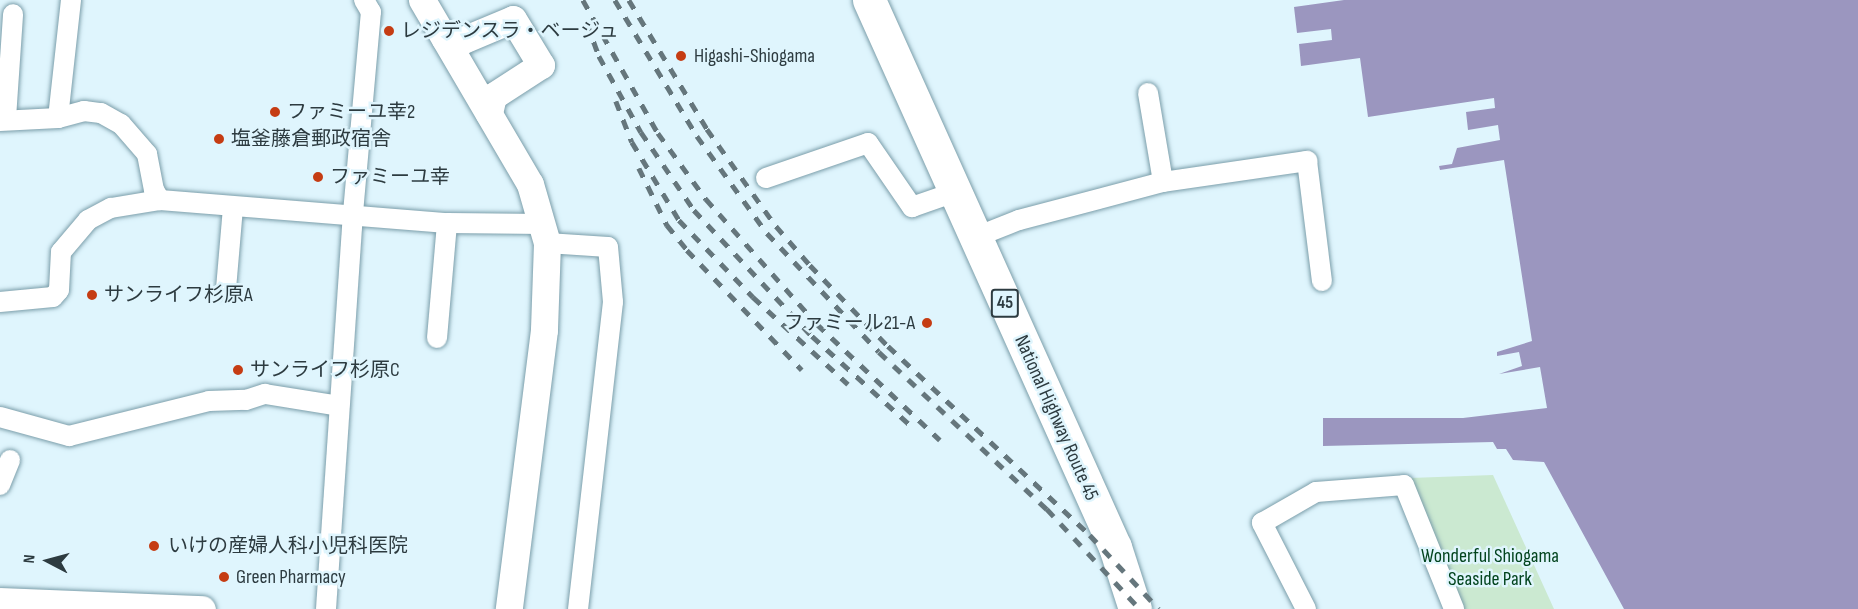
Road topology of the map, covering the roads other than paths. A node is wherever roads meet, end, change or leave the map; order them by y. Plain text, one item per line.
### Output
1 (71, 0) edge
2 (364, 0) edge
3 (422, 0) edge
4 (868, 0) edge
5 (13, 14) dead end
6 (445, 39) junction
7 (1148, 93) dead end
8 (489, 114) junction
9 (58, 118) junction
10 (3, 119) edge
11 (766, 178) dead end
12 (1163, 182) junction
13 (956, 192) junction
14 (160, 200) junction
15 (233, 207) junction
16 (353, 213) junction
17 (447, 223) junction
18 (545, 233) junction
19 (976, 237) junction
20 (1322, 281) dead end
21 (226, 289) dead end
22 (0, 302) edge
23 (437, 338) dead end
24 (339, 406) junction
25 (0, 417) edge
26 (10, 460) dead end
27 (0, 485) edge
28 (0, 601) edge
29 (57, 606) edge
30 (201, 609) edge
31 (326, 609) edge
32 (509, 609) edge
33 (578, 609) edge
34 (1135, 609) edge
35 (1306, 609) edge
36 (1454, 609) edge

1 - 9 street
2 - 16 street
3 - 6 street
4 - 13 highway, National Highway Route 45 / 45
5 - 10 street
6 - 8 street
6 - 8 street
7 - 12 street
8 - 18 street
9 - 10 street
9 - 14 street
11 - 13 street
12 - 19 street
12 - 20 street
13 - 19 highway, National Highway Route 45 / 45
14 - 15 street
14 - 22 street
15 - 16 street
15 - 21 street
16 - 17 street
16 - 24 street
17 - 18 street
17 - 23 street
18 - 32 street
18 - 33 street
19 - 34 highway, National Highway Route 45 / 45
24 - 25 street
24 - 31 street
26 - 27 street
28 - 29 street
29 - 30 street
35 - 36 street

